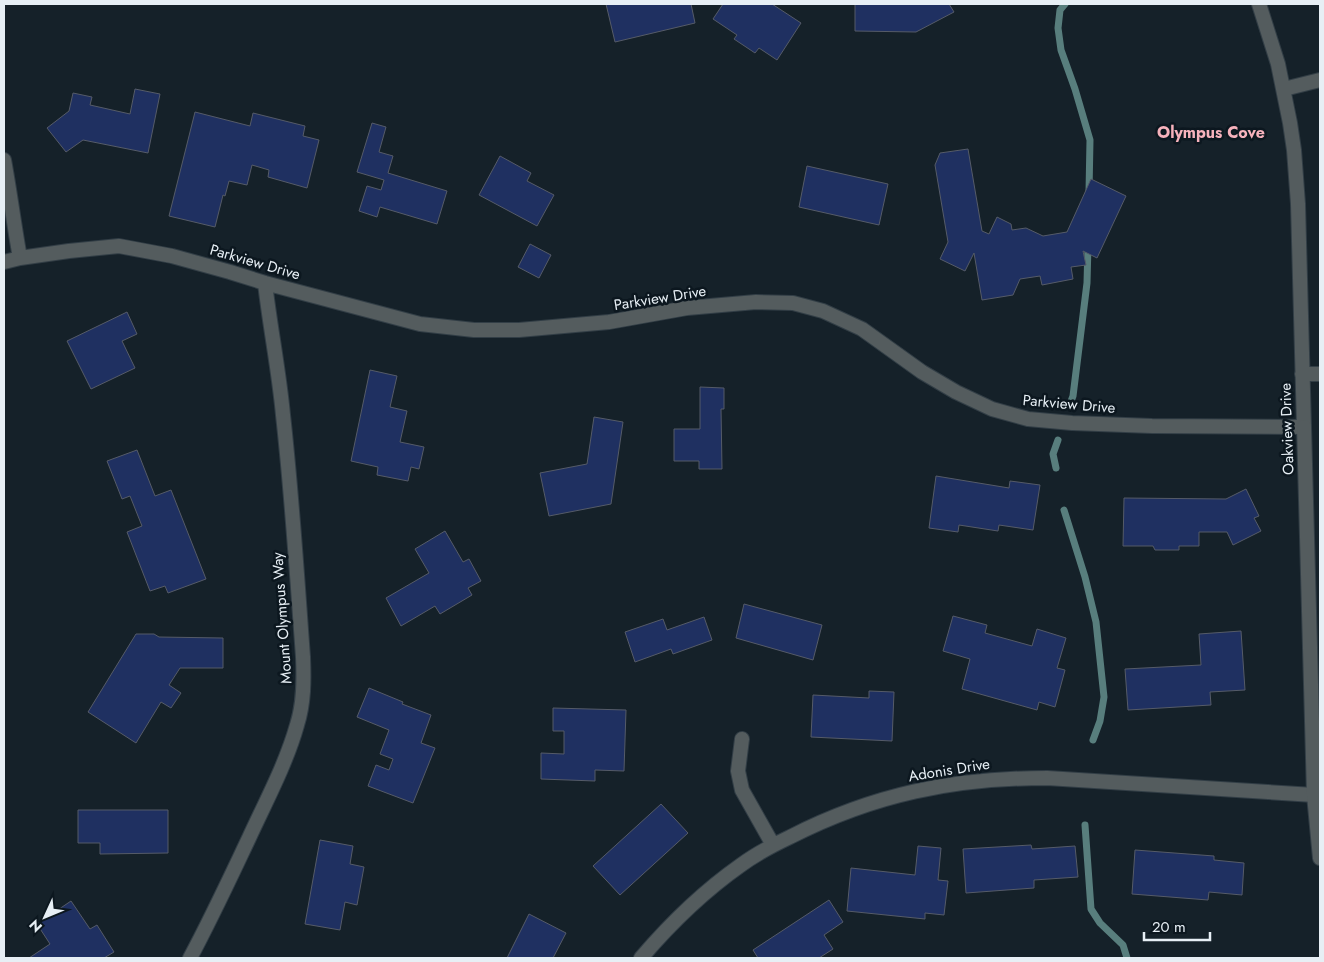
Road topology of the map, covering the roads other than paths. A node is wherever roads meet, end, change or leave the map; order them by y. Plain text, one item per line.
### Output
1 (1259, 4) edge
2 (1320, 80) edge
3 (1284, 89) junction
4 (4, 160) edge
5 (20, 258) junction
6 (4, 262) edge
7 (265, 283) junction
8 (1302, 374) junction
9 (1320, 374) edge
10 (1304, 427) junction
11 (1316, 683) edge
12 (742, 739) dead end
13 (1314, 795) junction
14 (773, 845) junction
15 (1320, 858) edge
16 (190, 958) edge
17 (641, 958) edge

1 - 3 street, Oakview Drive
2 - 3 street
3 - 8 street, Oakview Drive
4 - 5 street
5 - 6 street, Parkview Drive
5 - 7 street, Parkview Drive
7 - 10 street, Parkview Drive
7 - 16 street, Mount Olympus Way
8 - 9 street
8 - 10 street, Oakview Drive
10 - 11 street, Oakview Drive
11 - 13 street, Oakview Drive
12 - 14 street
13 - 14 street, Adonis Drive
13 - 15 street, Oakview Drive
14 - 17 street, Adonis Drive

